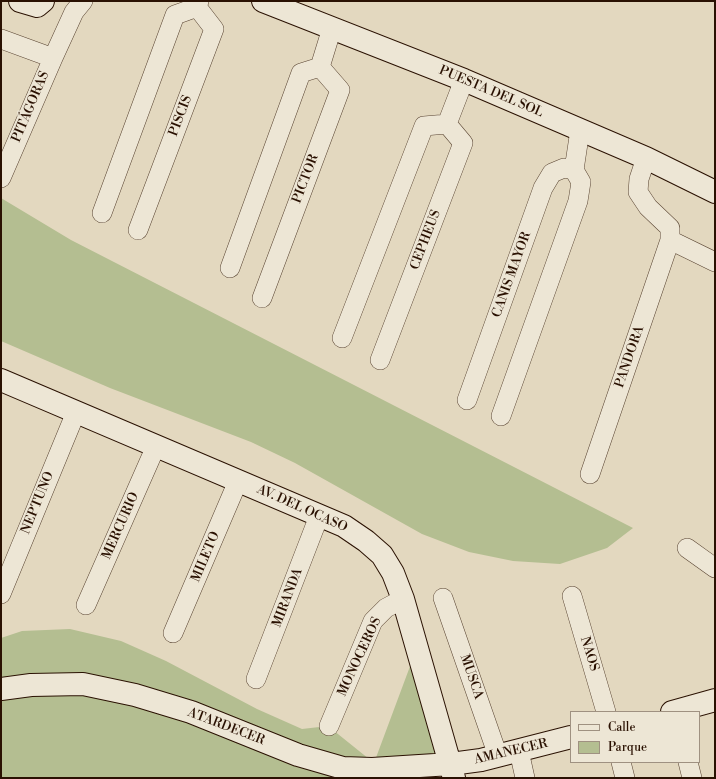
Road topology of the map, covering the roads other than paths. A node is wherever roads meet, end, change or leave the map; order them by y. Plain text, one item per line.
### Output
1 (20, 1) edge
2 (43, 1) edge
3 (83, 1) edge
4 (263, 1) edge
5 (198, 4) edge
6 (332, 28) junction
7 (1, 39) edge
8 (53, 58) junction
9 (320, 67) junction
10 (464, 80) junction
11 (447, 124) junction
12 (580, 130) junction
13 (646, 158) junction
14 (574, 170) junction
15 (1, 178) edge
16 (715, 192) edge
17 (102, 213) dead end
18 (138, 230) dead end
19 (670, 240) junction
20 (715, 262) edge
21 (230, 268) dead end
22 (262, 298) dead end
23 (342, 338) dead end
24 (380, 360) dead end
25 (1, 380) edge
26 (467, 400) dead end
27 (76, 412) junction
28 (501, 416) dead end
29 (156, 446) junction
30 (590, 474) dead end
31 (238, 481) junction
32 (320, 516) junction
33 (687, 548) dead end
34 (715, 568) edge
35 (1, 594) edge
36 (572, 596) dead end
37 (443, 598) dead end
38 (403, 599) junction
39 (86, 605) dead end
40 (173, 633) dead end
41 (256, 680) dead end
42 (1, 689) edge
43 (715, 700) edge
44 (606, 711) edge
45 (677, 711) edge
46 (328, 726) dead end
47 (570, 737) edge
48 (508, 753) junction
49 (621, 763) edge
50 (688, 763) edge
51 (452, 771) edge
52 (525, 778) edge
53 (625, 778) edge
54 (692, 778) edge

1 - 2 street
3 - 8 street, PITÁGORAS
4 - 6 street, PUESTA DEL SOL
5 - 17 street, PISCIS
5 - 18 street, PISCIS
6 - 9 street
6 - 10 street, PUESTA DEL SOL
7 - 8 street, PITÁGORAS
8 - 15 street, PITÁGORAS
9 - 21 street
9 - 22 street, PICTOR
10 - 11 street
10 - 12 street, PUESTA DEL SOL
11 - 23 street
11 - 24 street, CEPHEUS
12 - 13 street, PUESTA DEL SOL
12 - 14 street
13 - 16 street, PUESTA DEL SOL
13 - 19 street
14 - 26 street, CANIS MAYOR
14 - 28 street
19 - 20 street
19 - 30 street, PANDORA
25 - 27 street, AV. DEL OCASO
27 - 29 street, AV. DEL OCASO
27 - 35 street, NEPTUNO
29 - 31 street, AV. DEL OCASO
29 - 39 street, MERCURIO
31 - 32 street, AV. DEL OCASO
31 - 40 street, MILETO
32 - 38 street, AV. DEL OCASO
32 - 41 street, MIRANDA
33 - 34 street
36 - 44 street, NAOS
37 - 48 street, MUSCA
38 - 46 street, MONOCEROS
38 - 51 street, AV. DEL OCASO
42 - 51 street, ATARDECER
43 - 45 street
47 - 48 street, AMANECER
48 - 51 street, AMANECER
48 - 52 street, MUSCA
49 - 53 street
50 - 54 street

